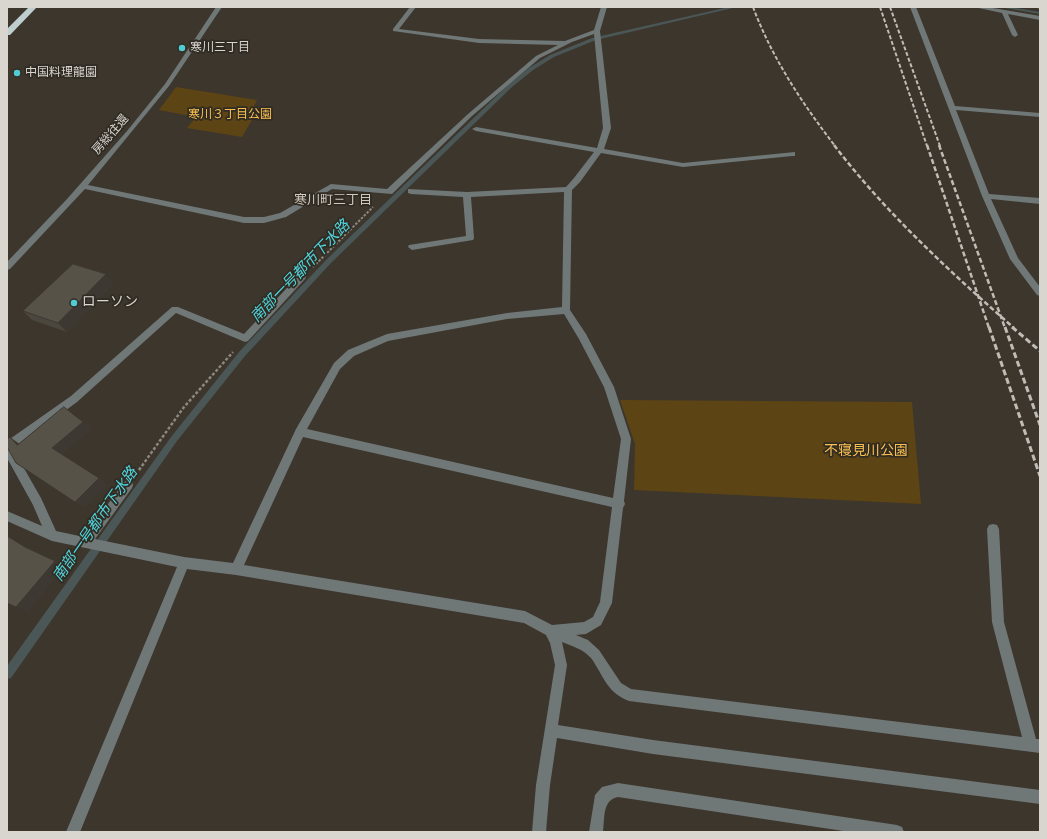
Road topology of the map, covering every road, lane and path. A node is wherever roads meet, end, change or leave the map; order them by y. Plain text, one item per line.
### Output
1 (33, 7) edge
2 (219, 7) edge
3 (413, 7) edge
4 (604, 7) edge
5 (913, 7) edge
6 (977, 7) edge
7 (1004, 12) junction
8 (1040, 18) edge
9 (7, 33) edge
10 (1015, 35) dead end
11 (597, 36) junction
12 (564, 44) junction
13 (951, 108) junction
14 (1040, 115) edge
15 (476, 129) dead end
16 (599, 151) junction
17 (792, 154) dead end
18 (82, 186) junction
19 (568, 189) junction
20 (411, 191) dead end
21 (389, 192) junction
22 (467, 195) junction
23 (986, 196) junction
24 (1040, 201) edge
25 (412, 247) dead end
26 (7, 267) edge
27 (302, 277) joint
28 (1040, 293) edge
29 (566, 310) junction
30 (245, 338) junction
31 (300, 432) junction
32 (7, 447) edge
33 (128, 485) joint
34 (620, 504) junction
35 (7, 516) edge
36 (993, 529) dead end
37 (52, 536) junction
38 (88, 544) junction
39 (184, 563) junction
40 (236, 569) junction
41 (550, 632) junction
42 (552, 732) junction
43 (1036, 746) edge
44 (1040, 797) edge
45 (73, 832) edge
46 (539, 832) edge
47 (596, 832) edge
48 (897, 832) edge

1 - 9 highway
2 - 18 street, 房総往還
3 - 12 street
4 - 11 street
5 - 13 street
6 - 7 street
7 - 8 street
7 - 10 street
11 - 12 street
11 - 16 street
12 - 21 street
13 - 14 street
13 - 23 street
15 - 16 street
16 - 17 street
16 - 19 street
18 - 21 street
18 - 26 street, 房総往還
19 - 22 street
19 - 29 street
20 - 22 street
21 - 27 path
22 - 25 street
23 - 24 street
23 - 28 street
27 - 30 street
29 - 31 street
29 - 34 street
30 - 32 street
30 - 33 path
31 - 34 street
31 - 40 street
32 - 37 street
33 - 38 street
34 - 41 street
35 - 37 street
36 - 43 street
37 - 38 street
38 - 39 street
39 - 40 street
39 - 45 street
40 - 41 street
41 - 42 street
41 - 43 street
42 - 44 street
42 - 46 street
47 - 48 street

